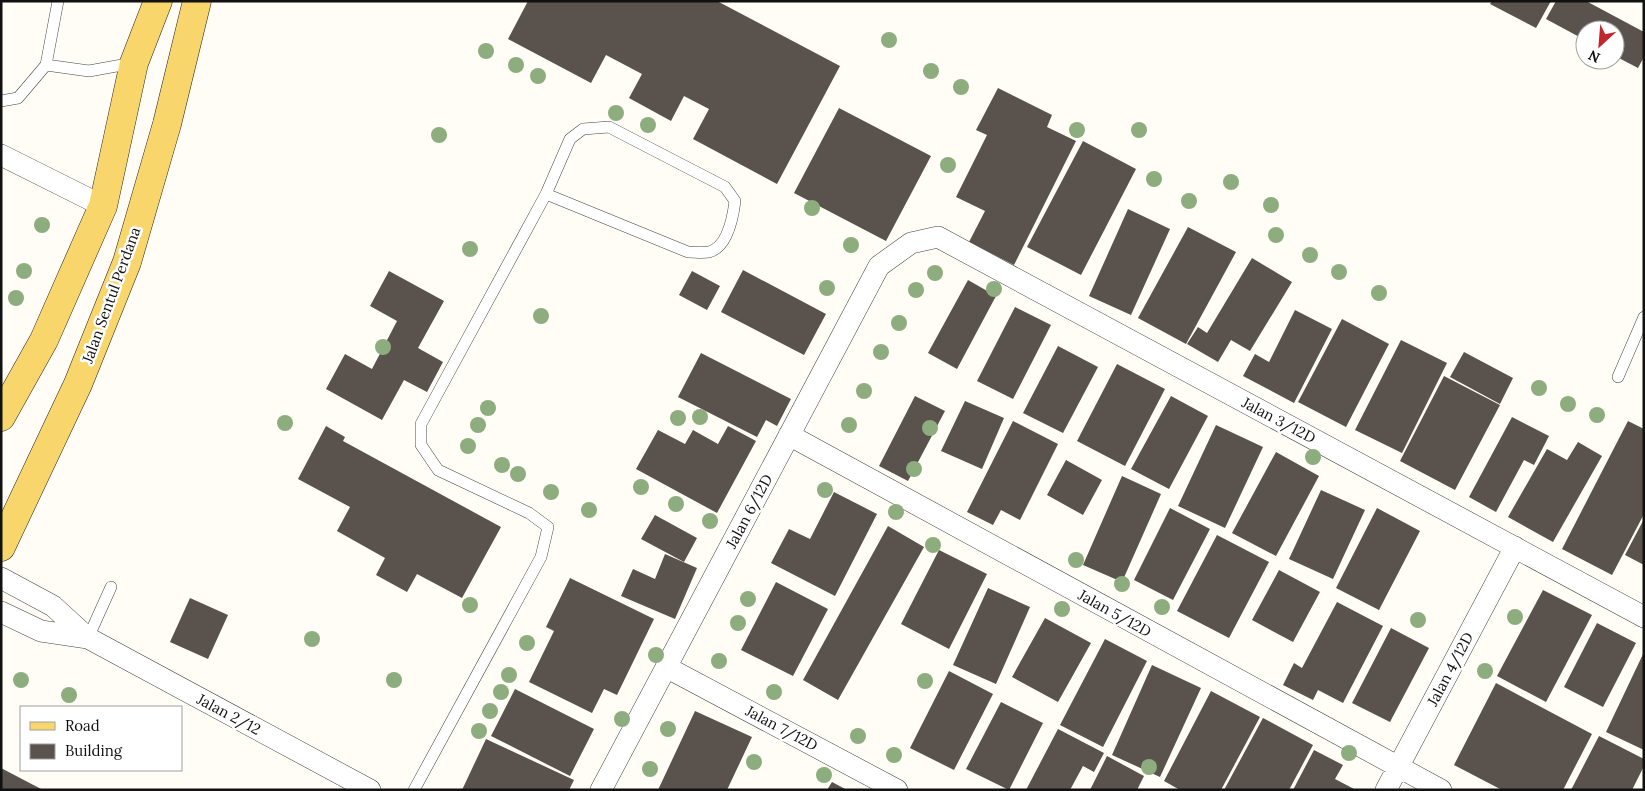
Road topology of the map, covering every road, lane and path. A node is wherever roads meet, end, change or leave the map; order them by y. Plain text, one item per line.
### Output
1 (58, 1) edge
2 (158, 1) edge
3 (197, 1) edge
4 (134, 63) junction
5 (46, 65) junction
6 (1, 100) edge
7 (1, 155) edge
8 (546, 194) junction
9 (103, 206) junction
10 (911, 243) joint
11 (1644, 317) edge
12 (1618, 377) dead end
13 (1, 417) edge
14 (789, 435) junction
15 (1, 547) edge
16 (1515, 547) junction
17 (1, 578) edge
18 (111, 587) dead end
19 (1, 612) edge
20 (1644, 616) edge
21 (88, 638) junction
22 (666, 667) junction
23 (1398, 766) junction
24 (370, 790) edge
25 (414, 790) edge
26 (601, 790) edge
27 (898, 790) edge
28 (1386, 790) edge
29 (1441, 790) edge

1 - 5 lane
2 - 4 main road
3 - 15 main road, Jalan Sentul Perdana
4 - 5 lane
4 - 9 main road
5 - 6 lane
7 - 9 street
8 - 8 lane
8 - 25 lane
9 - 13 main road
10 - 14 street, Jalan 6/12D
10 - 16 street, Jalan 3/12D
11 - 12 lane
14 - 22 street, Jalan 6/12D
14 - 23 street, Jalan 5/12D
16 - 20 street, Jalan 3/12D
16 - 23 street, Jalan 4/12D
17 - 21 street, Jalan 2/12
18 - 21 lane
19 - 21 street, Jalan 2/12
21 - 24 street, Jalan 2/12
22 - 26 street, Jalan 6/12D
22 - 27 street, Jalan 7/12D
23 - 28 street, Jalan 4/12D
23 - 29 street, Jalan 5/12D

